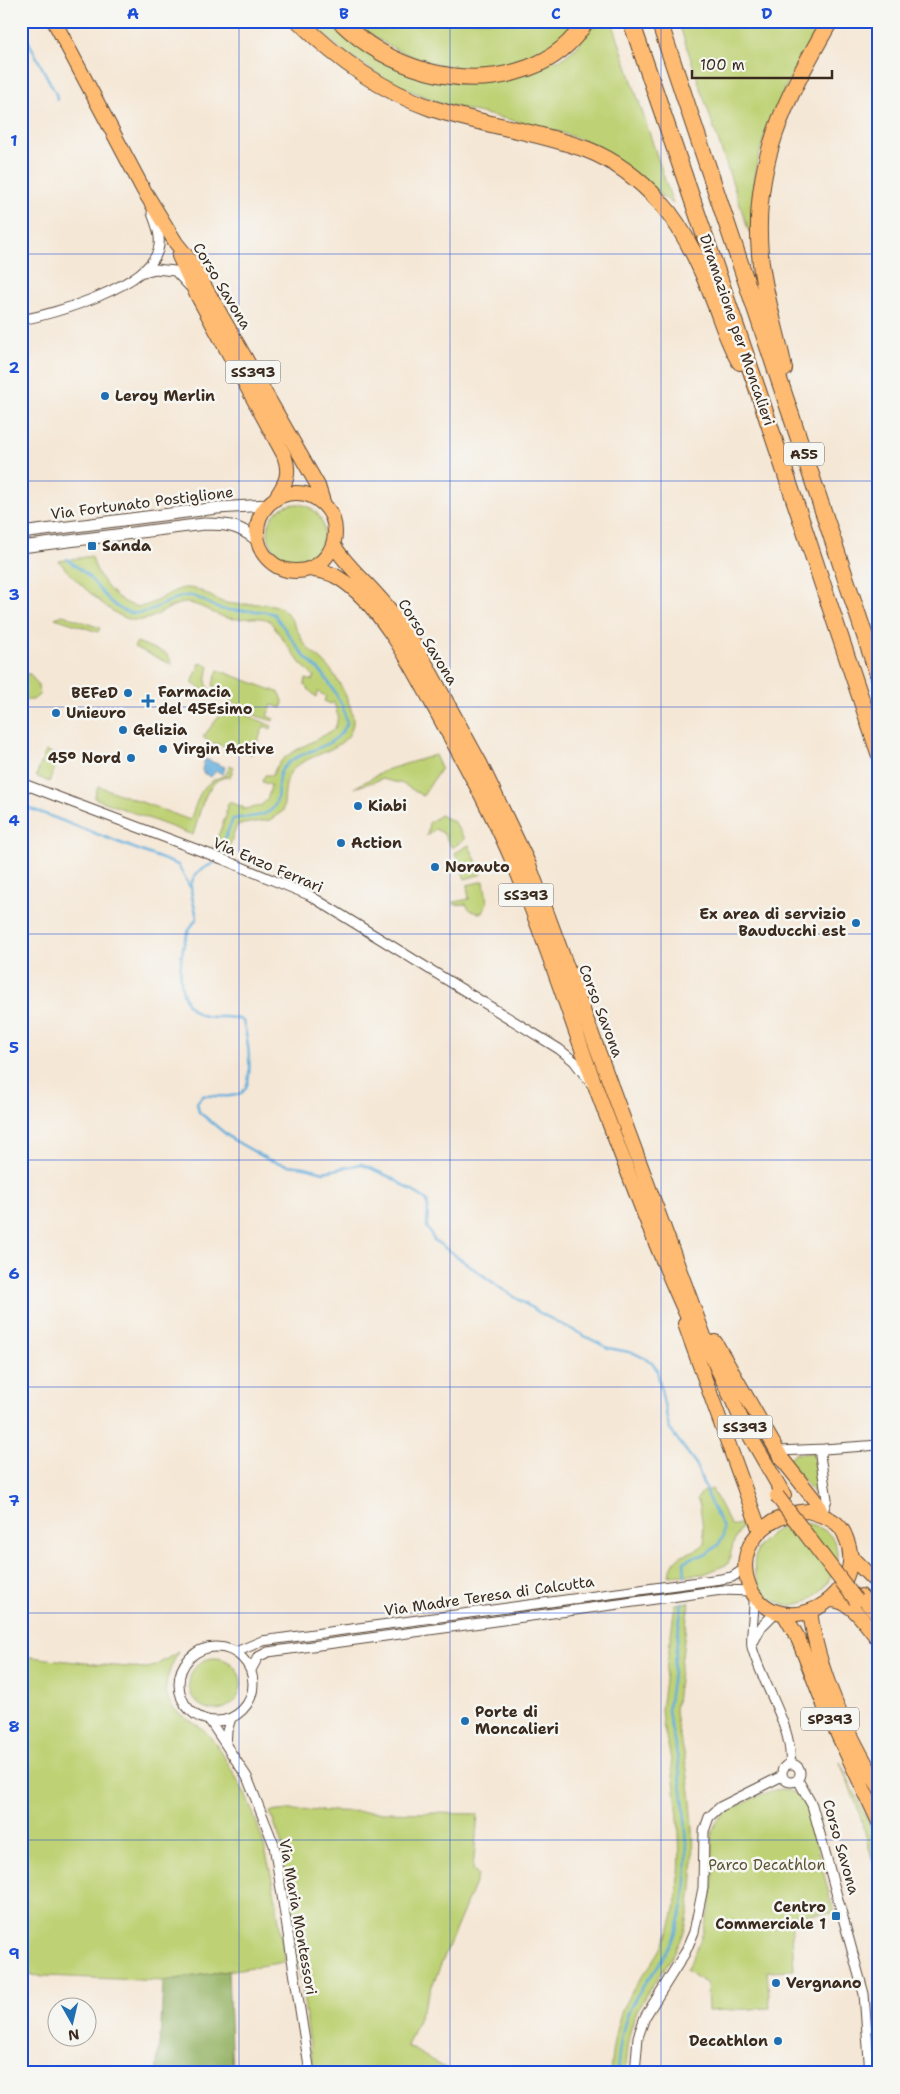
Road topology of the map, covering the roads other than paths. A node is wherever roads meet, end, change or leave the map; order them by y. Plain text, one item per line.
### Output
1 (54, 21) edge
2 (300, 21) edge
3 (340, 21) edge
4 (586, 21) edge
5 (630, 21) edge
6 (659, 21) edge
7 (830, 21) edge
8 (144, 189) junction
9 (176, 243) junction
10 (143, 272) junction
11 (196, 293) junction
12 (21, 320) edge
13 (757, 388) junction
14 (788, 409) junction
15 (271, 502) junction
16 (324, 505) junction
17 (21, 533) edge
18 (257, 540) junction
19 (333, 544) junction
20 (21, 547) edge
21 (308, 570) junction
22 (879, 678) edge
23 (879, 753) edge
24 (21, 784) edge
25 (598, 1093) junction
26 (673, 1271) junction
27 (879, 1445) edge
28 (824, 1449) junction
29 (778, 1452) junction
30 (822, 1515) junction
31 (760, 1532) junction
32 (850, 1556) junction
33 (746, 1568) junction
34 (879, 1585) edge
35 (752, 1594) junction
36 (858, 1598) junction
37 (829, 1600) junction
38 (810, 1611) junction
39 (780, 1613) junction
40 (879, 1617) edge
41 (879, 1628) edge
42 (879, 1640) edge
43 (752, 1645) junction
44 (236, 1652) junction
45 (251, 1670) junction
46 (232, 1718) junction
47 (210, 1721) junction
48 (226, 1745) junction
49 (790, 1764) junction
50 (782, 1776) junction
51 (798, 1780) junction
52 (879, 1787) edge
53 (879, 1822) edge
54 (310, 2073) edge
55 (635, 2073) edge
56 (870, 2073) edge

1 - 8 main road, Corso Savona / SS393
2 - 13 highway
3 - 4 highway
5 - 13 highway, Diramazione per Moncalieri / A55
6 - 14 highway, Diramazione per Moncalieri / A55
7 - 14 highway
8 - 9 main road, Corso Savona / SS393
8 - 10 street
9 - 11 main road, Corso Savona / SS393
9 - 16 main road, Corso Savona / SS393
10 - 11 street
10 - 12 street
11 - 15 main road, Corso Savona / SS393
13 - 23 highway, Diramazione per Moncalieri / A55
14 - 22 highway, Diramazione per Moncalieri / A55
15 - 16 main road
15 - 17 street, Via Fortunato Postiglione
15 - 18 main road, Corso Savona / SS393
16 - 19 main road, Corso Savona / SS393
18 - 20 street, Via Fortunato Postiglione
18 - 21 main road, Corso Savona / SS393
19 - 21 main road
19 - 26 main road, Corso Savona / SS393
21 - 25 main road, Corso Savona / SS393
24 - 25 street, Via Enzo Ferrari
25 - 26 main road, Corso Savona / SS393
26 - 29 main road
26 - 31 main road
26 - 36 main road, Corso Savona / SS393, bridge
27 - 28 street
28 - 29 street
28 - 30 street
29 - 30 main road
30 - 31 main road
30 - 32 main road
31 - 33 main road
32 - 34 main road
32 - 37 main road
33 - 35 main road
33 - 44 street, Via Madre Teresa di Calcutta
35 - 39 main road
35 - 43 street
35 - 45 street, Via Madre Teresa di Calcutta
36 - 40 main road, Corso Savona / SS393
36 - 41 main road, Corso Savona / SS393
37 - 38 main road
37 - 42 main road
38 - 39 main road
38 - 52 main road, SP393
39 - 43 street
39 - 53 main road, SP393
43 - 49 street
44 - 45 street
44 - 47 street
45 - 46 street
46 - 47 street
46 - 48 street
47 - 48 street, Via Maria Montessori
48 - 54 street, Via Maria Montessori
49 - 50 street
49 - 51 street
50 - 51 street
50 - 55 street
51 - 56 street, Corso Savona

